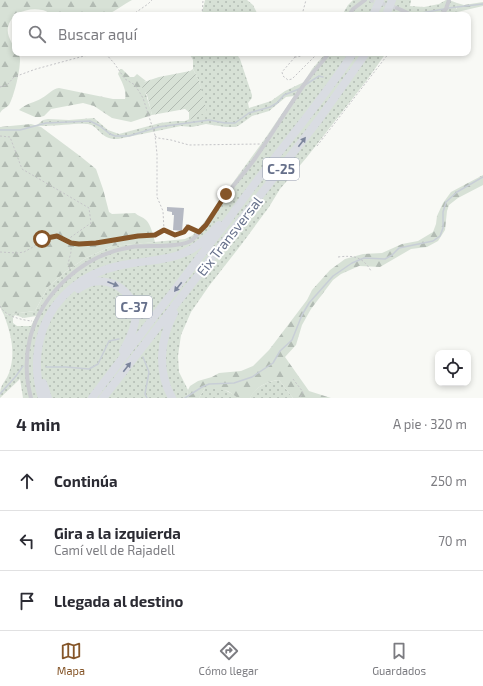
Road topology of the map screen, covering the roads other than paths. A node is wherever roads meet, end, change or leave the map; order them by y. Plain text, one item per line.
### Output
1 (365, 0) edge
2 (380, 0) edge
3 (392, 0) edge
4 (450, 0) edge
5 (397, 8) tunnel mouth
6 (351, 12) edge
7 (374, 12) edge
8 (387, 12) edge
9 (406, 12) edge
10 (444, 12) edge
11 (327, 56) edge
12 (352, 56) edge
13 (364, 56) edge
14 (251, 188) junction
15 (192, 283) junction
16 (112, 373) junction
17 (31, 398) edge
18 (42, 398) edge
19 (48, 398) edge
20 (92, 398) edge
21 (103, 398) edge
22 (172, 398) edge

1 - 6 street
2 - 7 highway
3 - 8 highway
4 - 10 street
5 - 9 street
11 - 17 street
12 - 14 highway, Eix Transversal / C-25
15 -> 13 highway, Eix Transversal / C-25
14 -> 16 highway, Eix Transversal / C-25
14 - 18 highway
21 -> 15 highway, Eix Transversal / C-25
15 - 22 highway, C-37
19 -> 16 highway, C-37
16 - 20 highway, Eix Transversal / C-25

